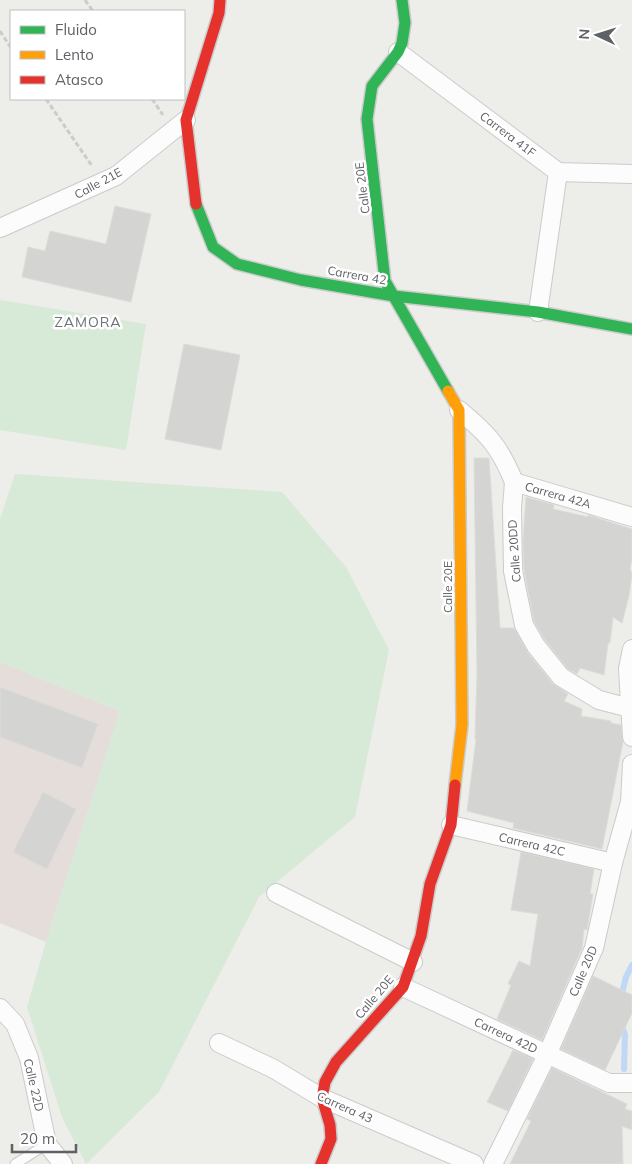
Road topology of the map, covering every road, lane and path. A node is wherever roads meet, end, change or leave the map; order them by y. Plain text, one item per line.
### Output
1 (220, 0) edge
2 (402, 0) edge
3 (0, 31) edge
4 (10, 46) edge
5 (398, 52) junction
6 (47, 100) edge
7 (186, 120) junction
8 (558, 172) junction
9 (632, 174) edge
10 (104, 183) junction
11 (0, 228) edge
12 (394, 296) junction
13 (538, 312) junction
14 (632, 329) edge
15 (459, 410) junction
16 (514, 482) junction
17 (632, 516) edge
18 (632, 650) edge
19 (630, 708) junction
20 (632, 737) edge
21 (632, 764) edge
22 (451, 825) junction
23 (613, 863) junction
24 (276, 893) dead end
25 (413, 962) junction
26 (403, 987) junction
27 (0, 1008) edge
28 (219, 1043) dead end
29 (547, 1055) junction
30 (632, 1083) edge
31 (322, 1098) junction
32 (47, 1144) junction
33 (15, 1164) edge
34 (62, 1164) edge
35 (321, 1164) edge
36 (474, 1164) edge
37 (493, 1164) edge

1 - 7 street
2 - 5 street, Calle 20E
3 - 4 path
5 - 8 street, Carrera 41F
5 - 12 street, Calle 20E
6 - 10 path
7 - 10 street, Calle 21E
7 - 12 street, Carrera 42
8 - 9 street
8 - 13 street
10 - 11 street, Calle 21E
12 - 13 street, Carrera 42
12 - 15 street, Calle 20E
13 - 14 street, Carrera 42
15 - 16 street, Carrera 42A
15 - 22 street, Calle 20E
16 - 17 street, Carrera 42A
16 - 19 street, Calle 20DD
18 - 19 street
19 - 20 street
21 - 23 street, Calle 20D
22 - 23 street, Carrera 42C
22 - 25 street, Calle 20E
23 - 29 street, Calle 20D
24 - 25 street
25 - 26 street, Calle 20E
26 - 29 street, Carrera 42D
26 - 31 street, Calle 20E
27 - 32 street, Calle 22D
28 - 31 street, Carrera 43
29 - 30 street, Carrera 42D
29 - 37 street, Calle 20D
31 - 35 street
31 - 36 street, Carrera 43
32 - 33 lane
32 - 34 street, Calle 22D

